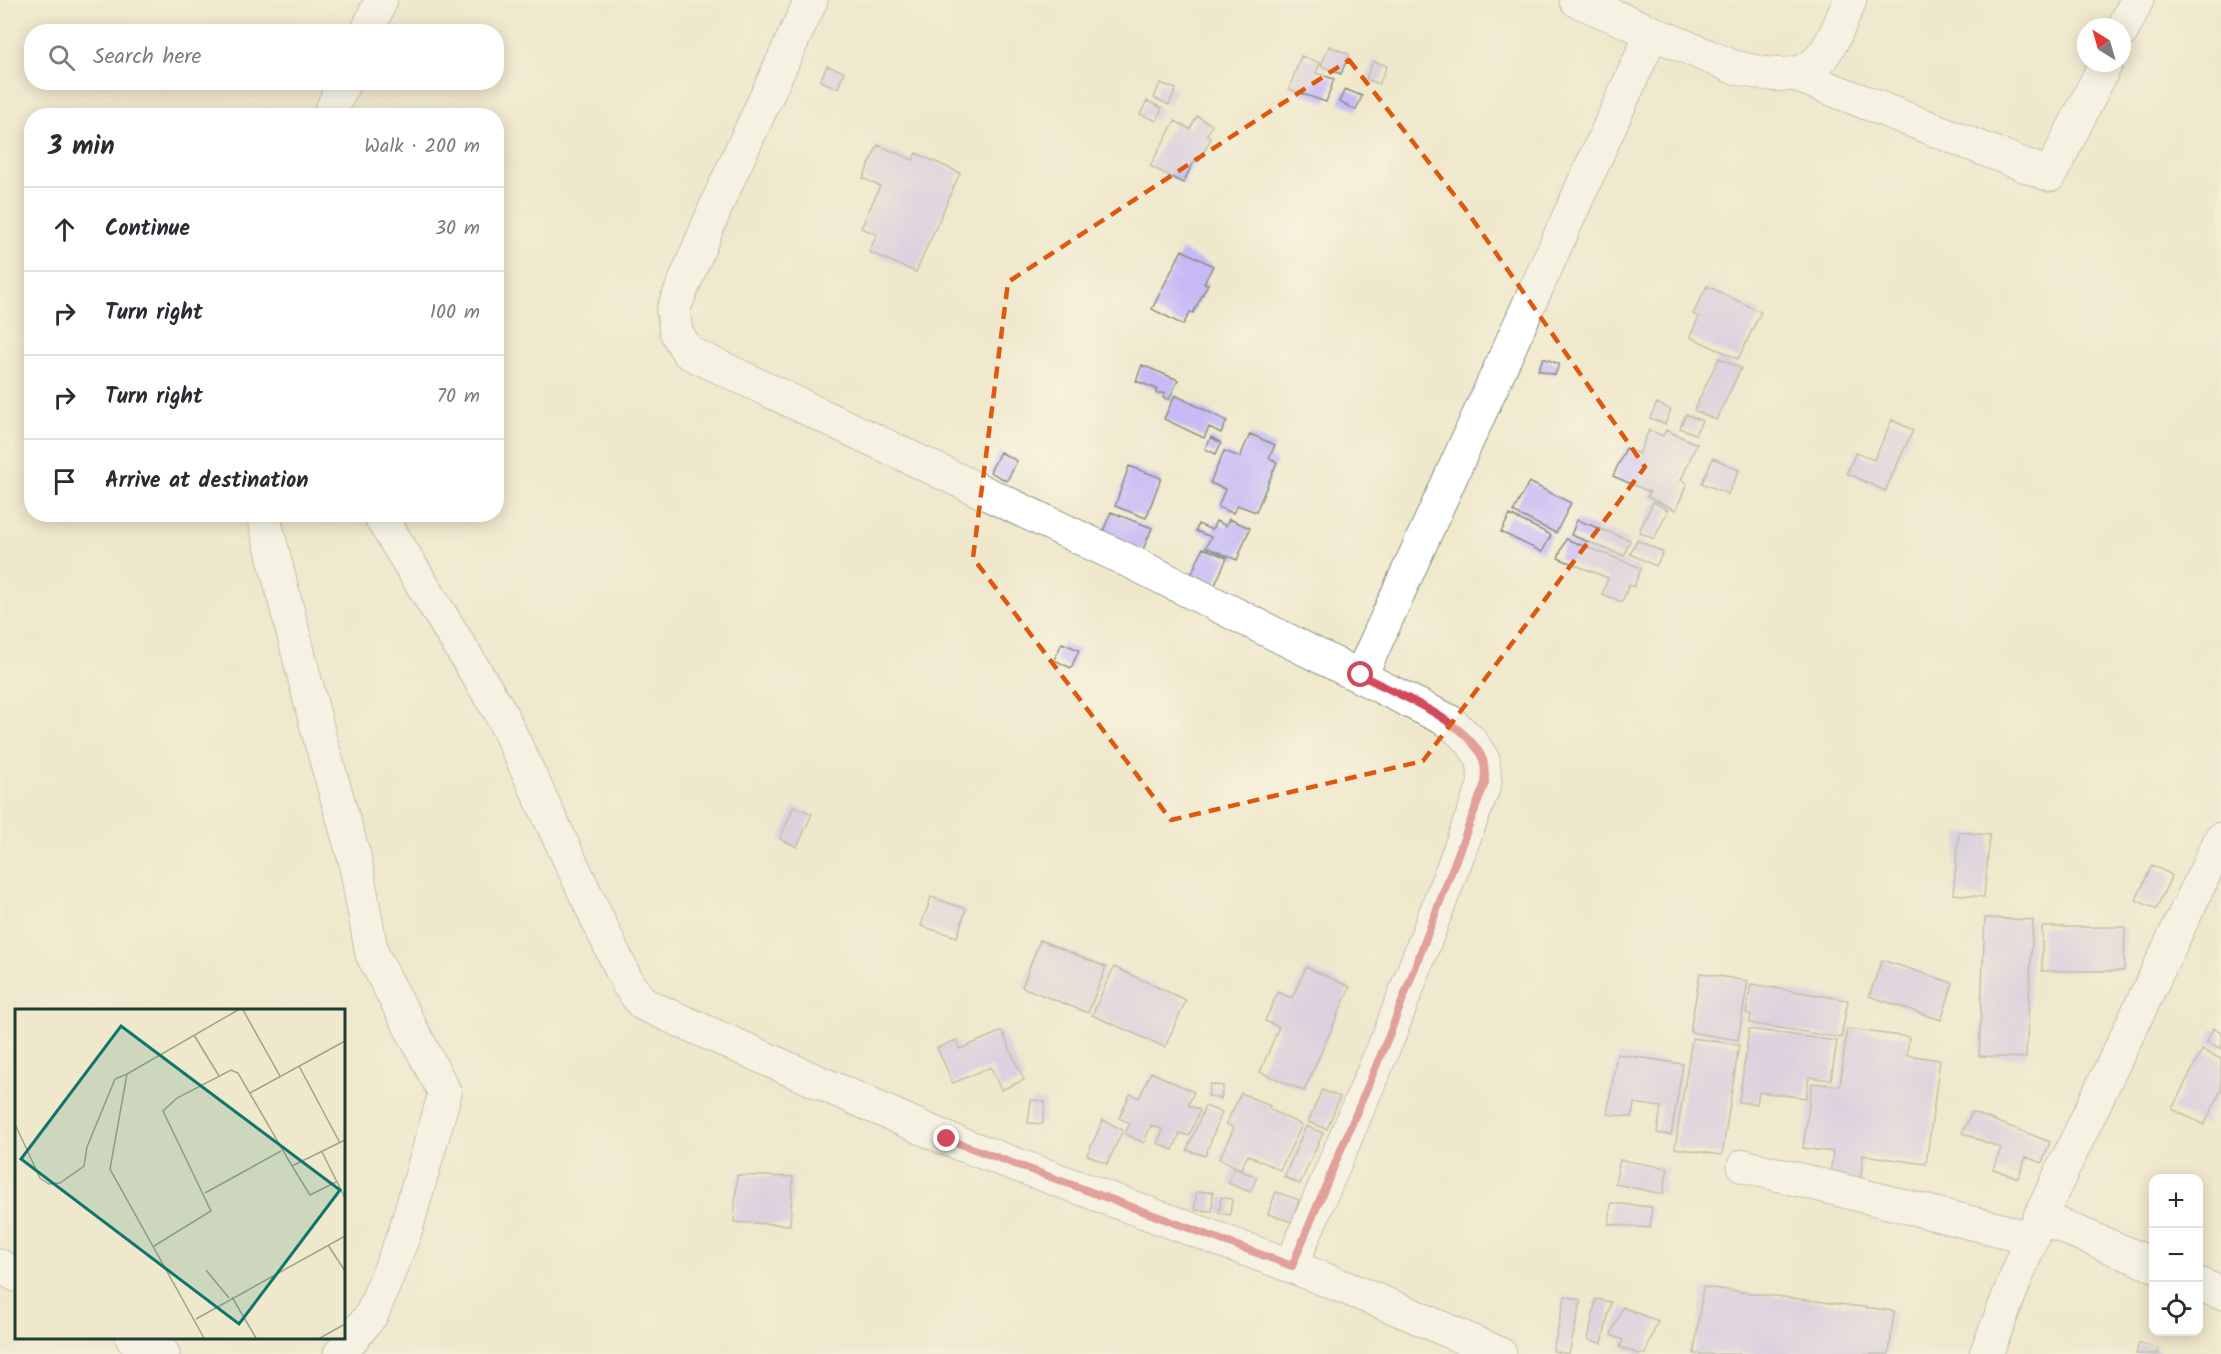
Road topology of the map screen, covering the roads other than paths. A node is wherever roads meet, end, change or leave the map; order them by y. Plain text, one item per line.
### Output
1 (381, 0) edge
2 (811, 0) edge
3 (1576, 0) edge
4 (1850, 0) edge
5 (2137, 0) edge
6 (2128, 18) edge
7 (370, 24) edge
8 (1652, 33) junction
9 (2102, 72) edge
10 (1793, 74) junction
11 (340, 90) edge
12 (333, 108) edge
13 (265, 522) edge
14 (384, 522) edge
15 (1361, 675) junction
16 (2221, 839) edge
17 (1744, 1166) dead end
18 (2036, 1227) junction
19 (2149, 1263) edge
20 (0, 1266) edge
21 (1292, 1266) junction
22 (15, 1274) edge
23 (2203, 1286) edge
24 (2221, 1293) edge
25 (134, 1339) edge
26 (163, 1354) edge
27 (340, 1354) edge
28 (1500, 1354) edge
29 (1986, 1354) edge

1 - 7 street
2 - 15 street
3 - 8 street
4 - 10 street
5 - 6 street
8 - 10 street
8 - 15 street
9 - 10 street
11 - 12 street
13 - 27 street
14 - 21 street
15 - 21 street
16 - 18 street
17 - 18 street
18 - 19 street
18 - 29 street
20 - 22 street
21 - 28 street
23 - 24 street
25 - 26 street

